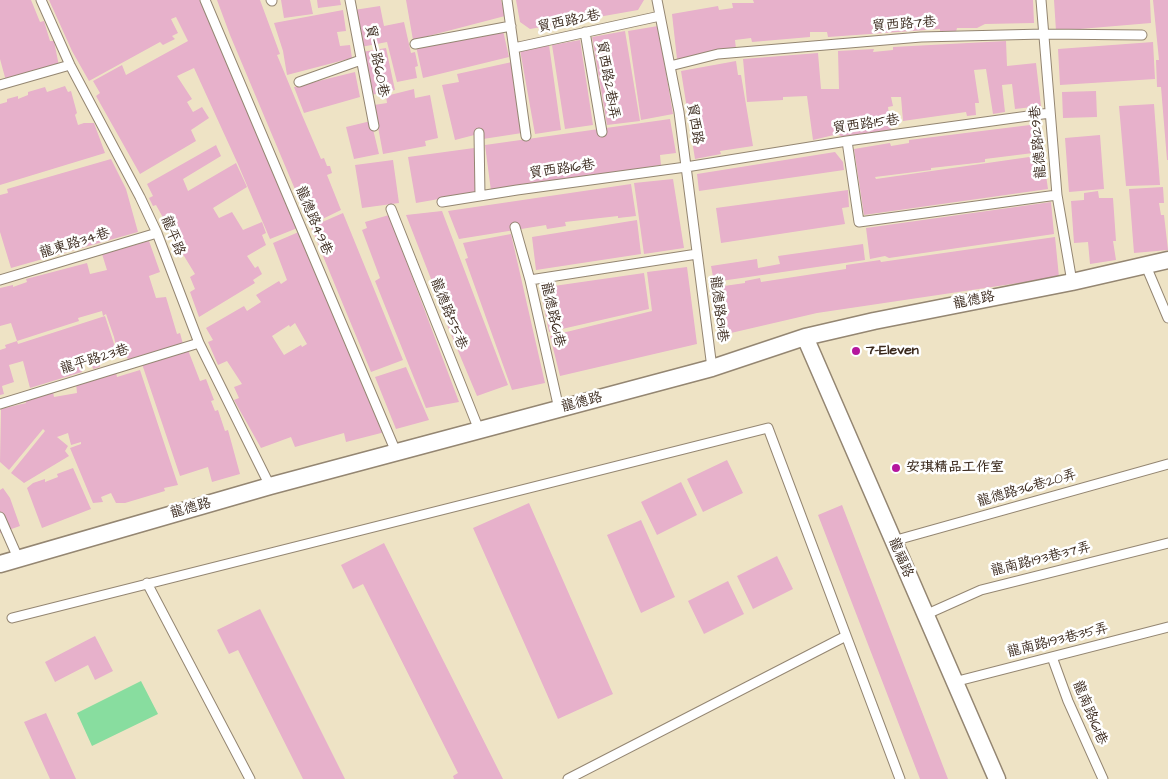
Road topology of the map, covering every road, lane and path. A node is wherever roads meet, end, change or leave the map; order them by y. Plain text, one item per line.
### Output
1 (41, 0) edge
2 (205, 0) edge
3 (350, 0) edge
4 (507, 0) edge
5 (657, 0) edge
6 (1041, 0) edge
7 (660, 16) junction
8 (511, 26) junction
9 (585, 32) junction
10 (1044, 34) junction
11 (1142, 36) dead end
12 (415, 44) dead end
13 (514, 48) junction
14 (361, 60) junction
15 (70, 66) junction
16 (670, 66) junction
17 (299, 82) dead end
18 (0, 85) edge
19 (1050, 113) junction
20 (374, 126) dead end
21 (602, 132) dead end
22 (479, 133) dead end
23 (526, 136) dead end
24 (847, 141) junction
25 (686, 167) junction
26 (1058, 195) junction
27 (480, 196) junction
28 (442, 202) dead end
29 (391, 209) dead end
30 (515, 227) dead end
31 (157, 233) junction
32 (697, 254) junction
33 (1168, 260) edge
34 (1146, 266) junction
35 (0, 280) edge
36 (530, 280) junction
37 (1072, 282) junction
38 (1168, 318) edge
39 (805, 337) junction
40 (199, 343) junction
41 (712, 368) junction
42 (0, 404) edge
43 (559, 409) junction
44 (479, 430) junction
45 (396, 452) junction
46 (1168, 464) edge
47 (270, 486) junction
48 (0, 517) edge
49 (893, 541) junction
50 (1168, 542) edge
51 (18, 558) junction
52 (0, 564) edge
53 (147, 583) junction
54 (924, 615) junction
55 (12, 618) dead end
56 (1168, 627) edge
57 (846, 636) junction
58 (1052, 657) junction
59 (954, 682) junction
60 (250, 779) edge
61 (568, 779) edge
62 (900, 779) edge
63 (997, 779) edge
64 (1103, 779) edge

1 - 15 lane, 龍平路
2 - 45 lane, 龍德路49巷
3 - 14 lane, 貿一路60巷
4 - 8 lane
5 - 7 lane, 貿西路
6 - 10 lane, 龍德路129巷
7 - 9 lane, 貿西路2巷
7 - 16 lane, 貿西路
8 - 12 lane
8 - 13 lane
9 - 13 lane, 貿西路2巷
9 - 21 lane, 貿西路2巷1弄
10 - 11 lane, 貿西路7巷
10 - 16 lane, 貿西路7巷
10 - 19 lane, 龍德路129巷
13 - 23 lane
14 - 17 lane
14 - 20 lane, 貿一路60巷
15 - 18 lane
15 - 31 lane, 龍平路
16 - 25 lane, 貿西路
19 - 24 lane, 貿西路15巷
19 - 26 lane, 龍德路129巷
22 - 27 lane
24 - 25 lane, 貿西路15巷
24 - 26 lane
25 - 27 lane, 貿西路16巷
25 - 32 lane, 貿西路
26 - 37 lane, 龍德路129巷
27 - 28 lane, 貿西路16巷
29 - 44 lane, 龍德路55巷
30 - 36 lane, 龍德路61巷
31 - 35 lane, 龍東路34巷
31 - 40 lane, 龍平路
32 - 36 lane
32 - 41 lane, 龍德路81巷
33 - 34 street, 龍德路
34 - 37 street, 龍德路
34 - 38 lane
36 - 43 lane, 龍德路61巷
37 - 39 street, 龍德路
39 - 41 street, 龍德路
39 - 49 street, 龍福路
40 - 42 lane, 龍平路23巷
40 - 47 lane, 龍平路
41 - 43 street, 龍德路
43 - 44 street, 龍德路
44 - 45 street, 龍德路
45 - 47 street, 龍德路
46 - 49 lane, 龍德路36巷20弄
47 - 51 street, 龍德路
48 - 51 lane
49 - 54 street, 龍福路
50 - 54 lane, 龍南路193巷37弄
51 - 52 street, 龍德路
53 - 55 lane
53 - 57 lane
53 - 60 lane
54 - 59 street, 龍福路
56 - 58 lane, 龍南路193巷35弄
57 - 61 lane
57 - 62 lane
58 - 59 lane, 龍南路193巷35弄
58 - 64 lane, 龍南路161巷
59 - 63 street, 龍福路

